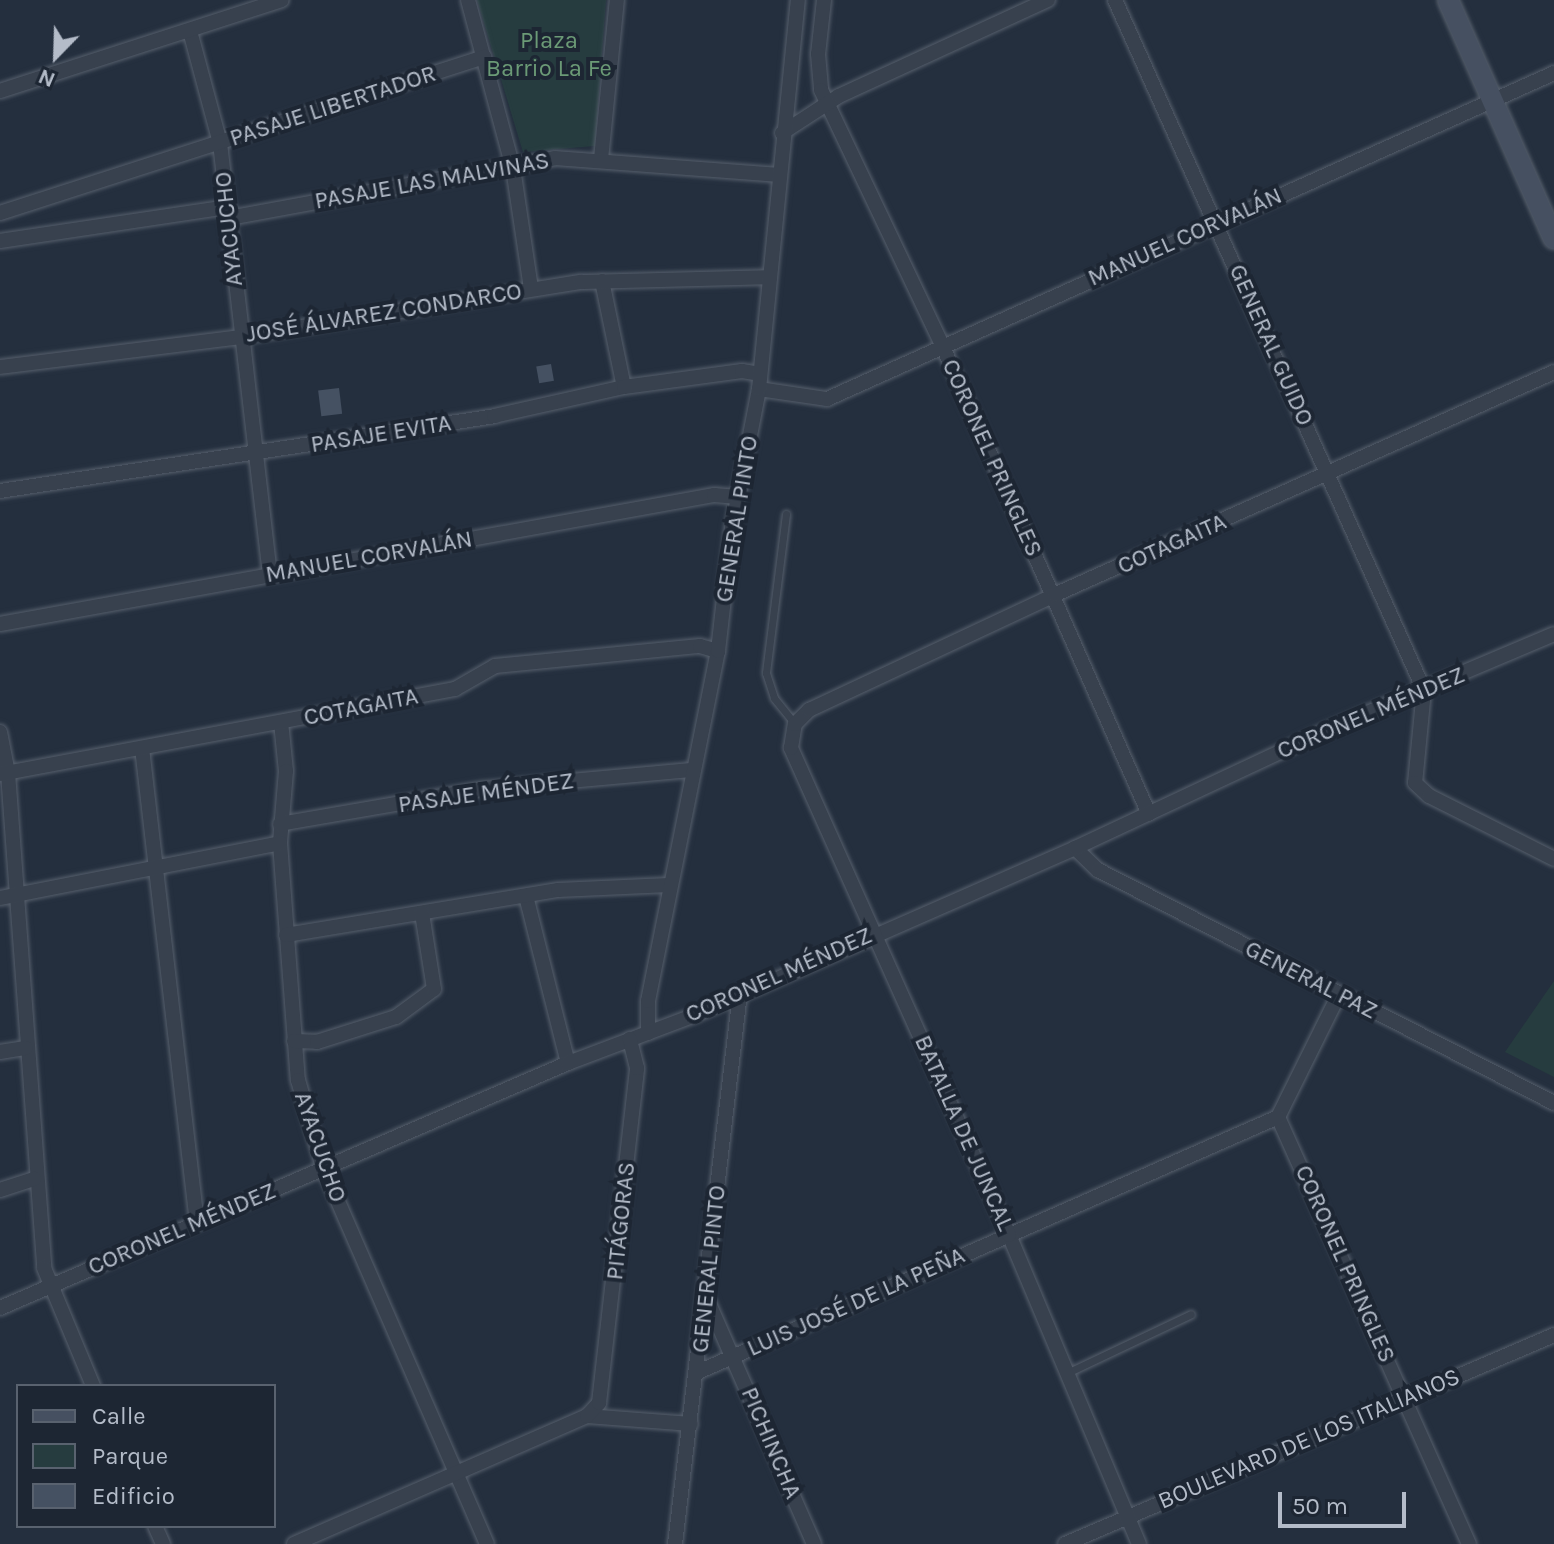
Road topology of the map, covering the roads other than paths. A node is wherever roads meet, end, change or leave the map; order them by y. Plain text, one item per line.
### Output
1 (282, 0) edge
2 (468, 0) edge
3 (617, 0) edge
4 (798, 0) edge
5 (824, 0) edge
6 (1048, 0) edge
7 (1115, 0) edge
8 (1448, 0) edge
9 (190, 31) junction
10 (484, 57) junction
11 (1554, 73) edge
12 (0, 91) edge
13 (1493, 101) junction
14 (828, 105) junction
15 (782, 133) junction
16 (220, 143) junction
17 (601, 159) junction
18 (513, 168) junction
19 (779, 175) junction
20 (228, 212) junction
21 (0, 213) edge
22 (1217, 223) junction
23 (1554, 239) edge
24 (0, 241) edge
25 (769, 277) junction
26 (602, 281) junction
27 (531, 289) junction
28 (240, 337) junction
29 (943, 347) junction
30 (0, 367) edge
31 (1554, 372) edge
32 (760, 381) junction
33 (624, 387) junction
34 (816, 400) joint
35 (255, 454) junction
36 (1329, 475) junction
37 (0, 491) edge
38 (738, 497) junction
39 (786, 514) dead end
40 (270, 574) junction
41 (1054, 595) junction
42 (0, 624) edge
43 (1554, 634) edge
44 (718, 651) junction
45 (1424, 690) junction
46 (281, 722) junction
47 (795, 724) junction
48 (0, 732) edge
49 (142, 748) junction
50 (692, 770) junction
51 (4, 774) edge
52 (1149, 814) junction
53 (280, 824) junction
54 (280, 843) junction
55 (1075, 848) junction
56 (1554, 859) edge
57 (160, 866) junction
58 (669, 885) junction
59 (17, 894) junction
60 (526, 896) junction
61 (0, 898) edge
62 (422, 913) junction
63 (875, 931) junction
64 (286, 935) junction
65 (740, 993) junction
66 (1339, 994) junction
67 (648, 1033) junction
68 (630, 1039) junction
69 (294, 1041) junction
70 (26, 1048) junction
71 (0, 1052) edge
72 (568, 1063) junction
73 (1554, 1103) edge
74 (1278, 1117) junction
75 (323, 1167) junction
76 (34, 1179) junction
77 (0, 1190) edge
78 (197, 1223) junction
79 (1009, 1235) junction
80 (50, 1286) junction
81 (707, 1298) junction
82 (0, 1308) edge
83 (1191, 1314) dead end
84 (1554, 1335) edge
85 (733, 1356) junction
86 (698, 1372) junction
87 (1067, 1373) junction
88 (92, 1384) edge
89 (1405, 1398) junction
90 (587, 1416) junction
91 (691, 1424) junction
92 (456, 1474) junction
93 (1127, 1516) junction
94 (294, 1544) edge
95 (487, 1544) edge
96 (675, 1544) edge
97 (814, 1544) edge
98 (1065, 1544) edge
99 (1139, 1544) edge
100 (1469, 1544) edge

1 - 9 street
2 - 10 street
3 - 17 street
4 - 15 street, GENERAL PINTO
5 - 14 street
6 - 14 street
7 - 22 street, GENERAL GUIDO
8 - 13 main road
9 - 12 street
9 - 16 street, AYACUCHO
10 - 16 street, PASAJE LIBERTADOR
10 - 18 street
11 - 13 street, MANUEL CORVALÁN
13 - 22 street, MANUEL CORVALÁN
13 - 23 main road
14 - 15 street
14 - 29 street, CORONEL PRINGLES
15 - 19 street, GENERAL PINTO
16 - 20 street, AYACUCHO
16 - 21 street, PASAJE LIBERTADOR
17 - 18 street, PASAJE LAS MALVINAS
17 - 19 street, PASAJE LAS MALVINAS
18 - 20 street, PASAJE LAS MALVINAS
18 - 27 street
19 - 25 street, GENERAL PINTO
20 - 24 street, PASAJE LAS MALVINAS
20 - 28 street, AYACUCHO
22 - 29 street, MANUEL CORVALÁN
22 - 36 street, GENERAL GUIDO
25 - 26 street, JOSÉ ÁLVAREZ CONDARCO
25 - 32 street, GENERAL PINTO
26 - 27 street, JOSÉ ÁLVAREZ CONDARCO
26 - 33 street
27 - 28 street, JOSÉ ÁLVAREZ CONDARCO
28 - 30 street, JOSÉ ÁLVAREZ CONDARCO
28 - 35 street, AYACUCHO
29 - 34 street, MANUEL CORVALÁN
29 - 41 street, CORONEL PRINGLES
31 - 36 street, COTAGAITA
32 - 33 street, PASAJE EVITA
32 - 34 street, PASAJE EVITA
32 - 38 street, GENERAL PINTO
33 - 35 street, PASAJE EVITA
35 - 37 street, PASAJE EVITA
35 - 40 street, AYACUCHO
36 - 41 street, COTAGAITA
36 - 45 street, GENERAL GUIDO
38 - 40 street, MANUEL CORVALÁN
38 - 44 street, GENERAL PINTO
39 - 47 lane
40 - 42 street, MANUEL CORVALÁN
41 - 47 street, COTAGAITA
41 - 52 street, CORONEL PRINGLES
43 - 45 street, CORONEL MÉNDEZ
44 - 46 street, COTAGAITA
44 - 50 street, GENERAL PINTO
45 - 52 street, CORONEL MÉNDEZ
45 - 56 street
46 - 49 street, COTAGAITA
46 - 53 street, AYACUCHO
47 - 63 street, BATALLA DE JUNCAL
48 - 51 street
49 - 51 street, COTAGAITA
49 - 57 street
50 - 53 street, PASAJE MÉNDEZ
50 - 58 street, GENERAL PINTO
51 - 59 street
52 - 55 street, CORONEL MÉNDEZ
53 - 54 street, AYACUCHO
54 - 57 street
54 - 64 street, AYACUCHO
55 - 63 street, CORONEL MÉNDEZ
55 - 66 street, GENERAL PAZ
57 - 59 street
57 - 78 street
58 - 60 street
58 - 67 street, GENERAL PINTO
59 - 61 street
59 - 70 street
60 - 62 street
60 - 72 street
62 - 64 street
62 - 69 street
63 - 65 street, CORONEL MÉNDEZ
63 - 79 street, BATALLA DE JUNCAL
64 - 69 street, AYACUCHO
65 - 67 street, CORONEL MÉNDEZ
65 - 81 street, GENERAL PINTO
66 - 73 street, GENERAL PAZ
66 - 74 street
67 - 68 street, CORONEL MÉNDEZ
68 - 72 street, CORONEL MÉNDEZ
68 - 90 street, PITÁGORAS
69 - 75 street, AYACUCHO
70 - 71 street
70 - 76 street
72 - 75 street, CORONEL MÉNDEZ
74 - 79 street, LUIS JOSÉ DE LA PEÑA
74 - 89 street, CORONEL PRINGLES
75 - 78 street, CORONEL MÉNDEZ
75 - 92 street, AYACUCHO
76 - 77 street
76 - 80 street
78 - 80 street, CORONEL MÉNDEZ
79 - 85 street, LUIS JOSÉ DE LA PEÑA
79 - 87 street, BATALLA DE JUNCAL
80 - 82 street, CORONEL MÉNDEZ
80 - 88 street
81 - 85 street, PICHINCHA
81 - 86 street, GENERAL PINTO
83 - 87 lane
84 - 89 street, BOULEVARD DE LOS ITALIANOS
85 - 86 street, LUIS JOSÉ DE LA PEÑA
85 - 97 street, PICHINCHA
86 - 91 street, GENERAL PINTO
87 - 93 street, BATALLA DE JUNCAL
89 - 93 street, BOULEVARD DE LOS ITALIANOS
89 - 100 street, CORONEL PRINGLES
90 - 91 street
90 - 92 street
91 - 96 street, GENERAL PINTO
92 - 94 street
92 - 95 street, AYACUCHO
93 - 98 street, BOULEVARD DE LOS ITALIANOS
93 - 99 street, BATALLA DE JUNCAL

